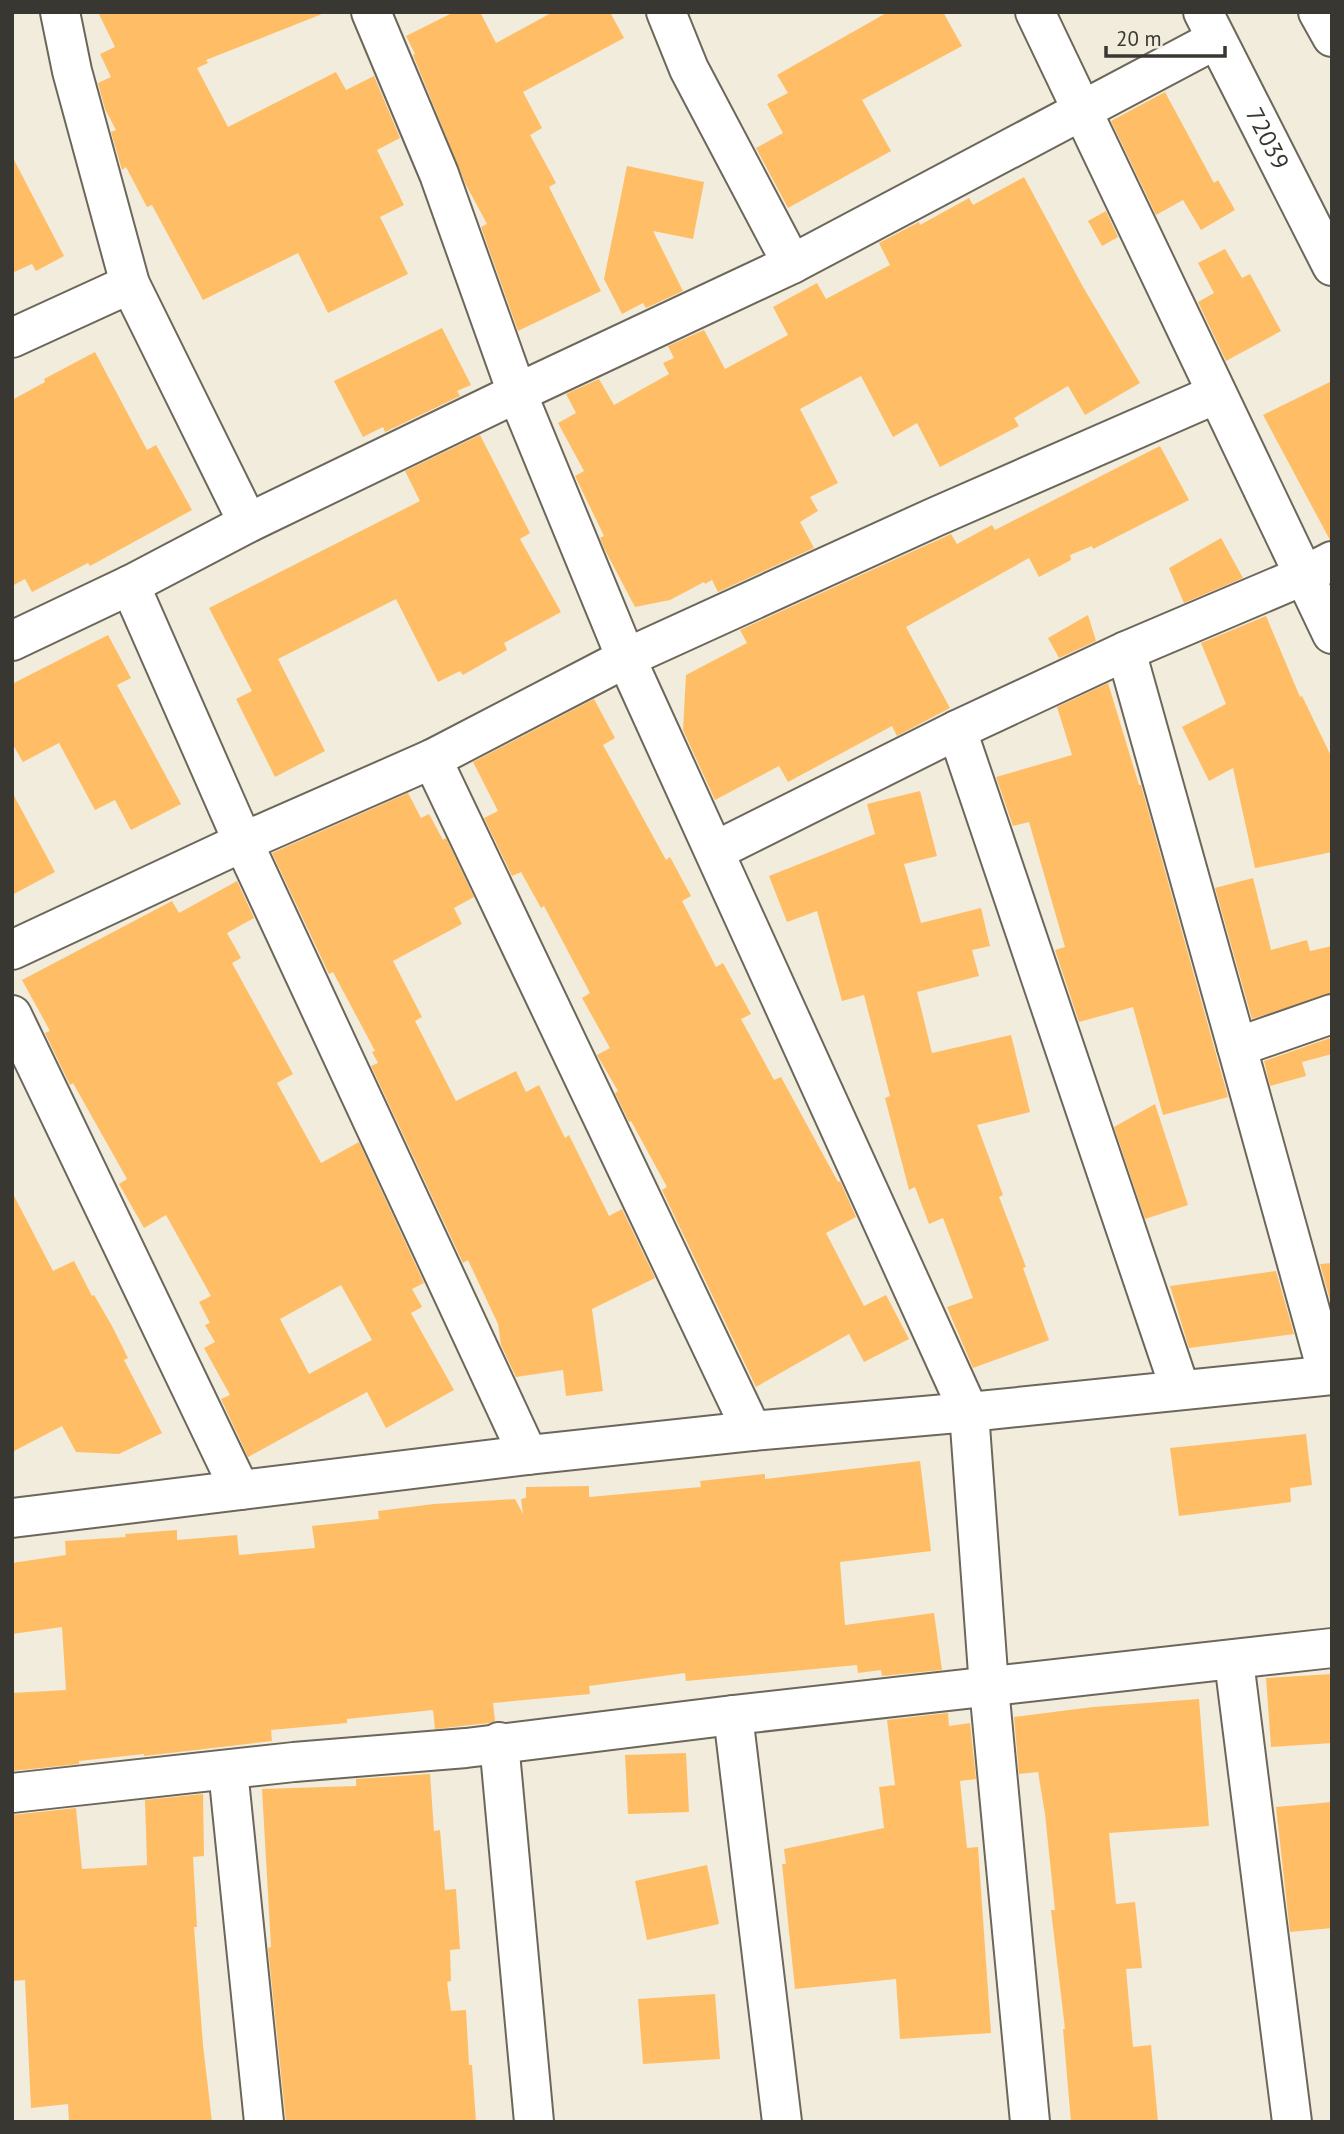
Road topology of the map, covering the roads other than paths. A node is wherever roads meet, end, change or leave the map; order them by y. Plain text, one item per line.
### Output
1 (60, 12) edge
2 (371, 12) edge
3 (666, 12) edge
4 (1035, 12) edge
5 (1318, 12) edge
6 (1209, 26) edge
7 (1332, 37) edge
8 (1082, 110) junction
9 (792, 264) junction
10 (1332, 266) edge
11 (130, 284) junction
12 (12, 338) edge
13 (517, 393) junction
14 (1216, 394) junction
15 (248, 523) junction
16 (1318, 568) edge
17 (130, 585) junction
18 (1332, 634) edge
19 (12, 641) edge
20 (1126, 651) junction
21 (626, 658) junction
22 (957, 730) junction
23 (432, 759) junction
24 (243, 842) junction
25 (715, 851) junction
26 (12, 950) edge
27 (1332, 1014) edge
28 (12, 1015) edge
29 (1237, 1047) junction
30 (1330, 1375) edge
31 (1180, 1389) junction
32 (969, 1412) junction
33 (752, 1431) junction
34 (528, 1455) junction
35 (240, 1490) junction
36 (12, 1518) edge
37 (1332, 1648) edge
38 (1234, 1661) junction
39 (989, 1687) junction
40 (733, 1715) junction
41 (499, 1742) junction
42 (228, 1770) junction
43 (12, 1793) edge
44 (264, 2122) edge
45 (534, 2122) edge
46 (782, 2122) edge
47 (1030, 2122) edge
48 (1292, 2122) edge

1 - 11 street
2 - 13 street
3 - 9 street
4 - 8 street
5 - 7 street
6 - 8 street
6 - 10 street, 72039
8 - 9 street
8 - 14 street
9 - 13 street
11 - 12 street
11 - 15 street
13 - 15 street
13 - 21 street
14 - 16 street
14 - 21 street
15 - 17 street
16 - 18 street
16 - 20 street
17 - 19 street
17 - 24 street
20 - 22 street
20 - 29 street
21 - 23 street
21 - 25 street
22 - 25 street
22 - 31 street
23 - 24 street
23 - 33 street
24 - 26 street
24 - 34 street
25 - 32 street
27 - 29 street
28 - 35 street
29 - 30 street
30 - 31 street
31 - 32 street
32 - 33 street
32 - 39 street
33 - 34 street
34 - 35 street
35 - 36 street
37 - 38 street
38 - 39 street
38 - 48 street
39 - 40 street
39 - 47 street
40 - 41 street
40 - 46 street
41 - 42 street
41 - 45 street
42 - 43 street
42 - 44 street

